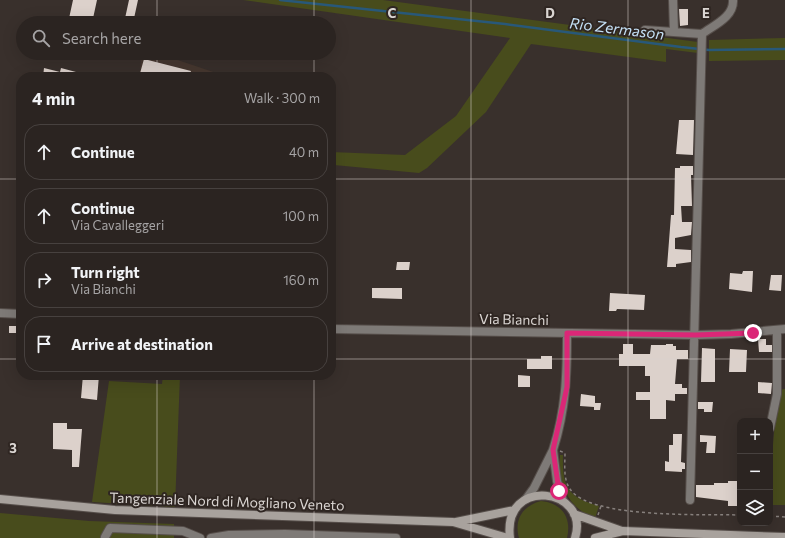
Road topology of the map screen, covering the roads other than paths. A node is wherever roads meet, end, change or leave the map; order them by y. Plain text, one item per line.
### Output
1 (673, 0) edge
2 (733, 0) edge
3 (645, 30) dead end
4 (674, 31) junction
5 (701, 37) junction
6 (0, 313) edge
7 (16, 314) edge
8 (336, 329) edge
9 (781, 330) edge
10 (567, 333) junction
11 (696, 335) junction
12 (772, 418) edge
13 (553, 450) junction
14 (0, 499) edge
15 (526, 499) junction
16 (690, 500) dead end
17 (564, 501) junction
18 (514, 510) junction
19 (574, 514) junction
20 (453, 522) junction
21 (623, 532) junction
22 (785, 537) edge
23 (105, 538) edge
24 (200, 538) edge
25 (211, 538) edge
26 (396, 538) edge
27 (509, 538) edge
28 (575, 538) edge
29 (595, 538) edge

1 - 4 street
2 - 5 street
3 - 4 street
4 - 5 street
5 - 11 street
6 - 7 street
8 - 10 street, Via Bianchi
9 - 11 street, Via Bianchi
9 - 12 street
10 - 11 street, Via Bianchi
10 - 13 street
11 - 16 street
13 - 15 street
13 - 17 street
14 - 20 main road, Tangenziale Nord di Mogliano Veneto
15 - 17 main road
15 - 18 main road
17 - 19 main road
18 - 20 main road
18 - 27 main road
19 - 21 main road
19 - 28 main road
20 - 27 main road
21 - 22 main road
21 - 29 main road
23 - 24 street
25 - 26 street

